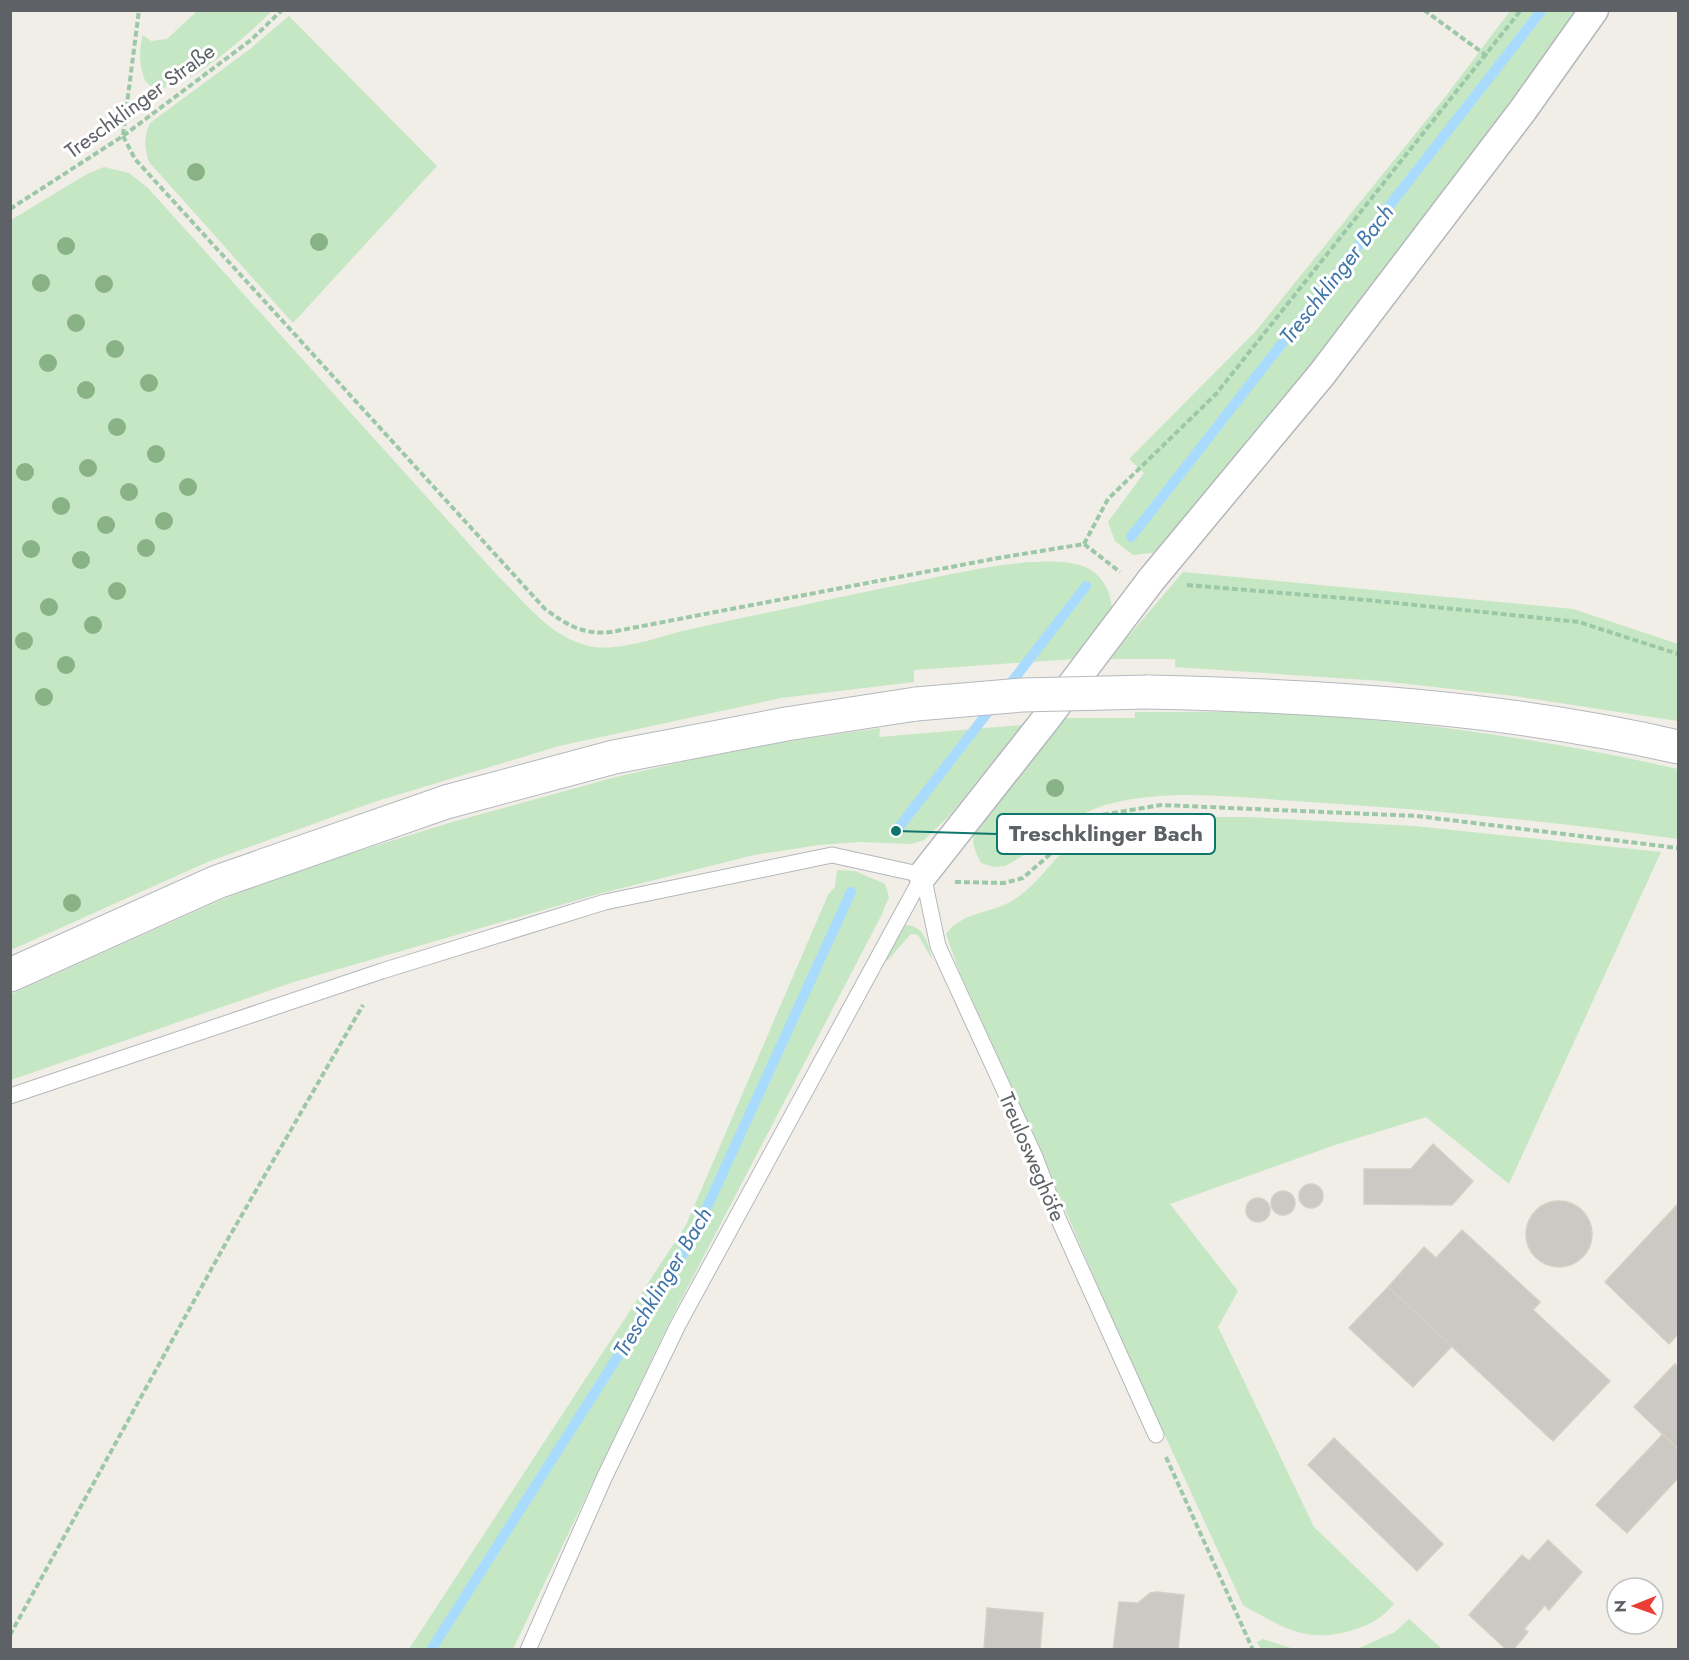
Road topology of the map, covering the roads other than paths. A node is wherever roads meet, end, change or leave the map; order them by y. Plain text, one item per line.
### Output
1 (1594, 10) edge
2 (1678, 747) edge
3 (923, 874) junction
4 (10, 975) edge
5 (10, 1096) edge
6 (1156, 1435) road end
7 (528, 1650) edge

1 - 3 street
2 - 4 main road, bridge
3 - 5 lane
3 - 6 lane, Treulosweghöfe
3 - 7 lane

